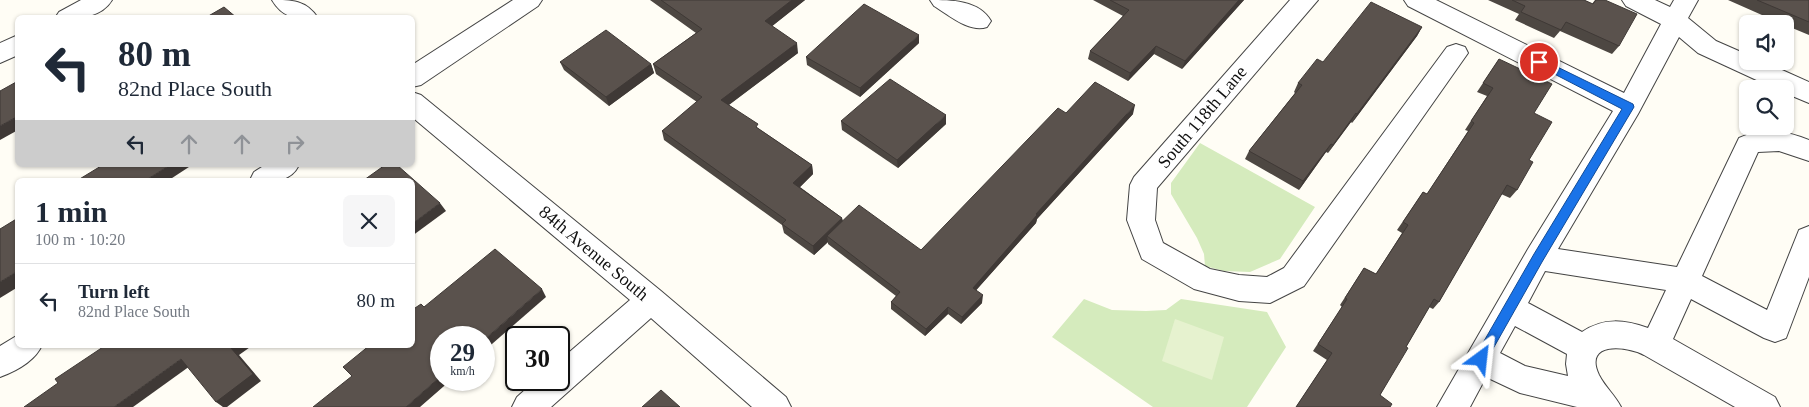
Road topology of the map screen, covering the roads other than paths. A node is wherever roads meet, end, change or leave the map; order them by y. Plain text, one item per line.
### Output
1 (100, 0) edge
2 (284, 0) edge
3 (530, 0) edge
4 (942, 0) edge
5 (1306, 0) edge
6 (1416, 0) edge
7 (1634, 0) edge
8 (1681, 10) edge
9 (72, 15) edge
10 (302, 15) edge
11 (979, 21) dead end
12 (15, 46) edge
13 (1456, 53) dead end
14 (0, 54) edge
15 (415, 76) edge
16 (1809, 93) edge
17 (415, 104) edge
18 (1629, 107) junction
19 (1809, 151) edge
20 (283, 167) edge
21 (267, 178) edge
22 (1809, 238) edge
23 (1538, 258) junction
24 (1685, 281) junction
25 (651, 300) junction
26 (1510, 308) junction
27 (1655, 345) junction
28 (22, 348) edge
29 (1584, 348) junction
30 (1481, 359) junction
31 (0, 363) edge
32 (1600, 402) edge
33 (528, 407) edge
34 (775, 407) edge
35 (1453, 407) edge
36 (1764, 407) edge

1 - 9 street
2 - 10 street
3 - 15 street
4 - 11 street
5 - 13 street, South 118th Lane
6 - 18 street
7 - 8 street
8 - 16 street
8 - 18 street
12 - 14 street
17 - 25 street, 84th Avenue South
18 - 23 street
19 - 24 street
20 - 21 street
22 - 24 street
23 - 24 street
23 - 26 street
24 - 27 street
25 - 33 street
25 - 34 street, 84th Avenue South
26 - 29 street
26 - 30 street
27 - 29 street
27 - 36 street
28 - 31 street
29 - 32 street
30 - 32 street
30 - 35 street

